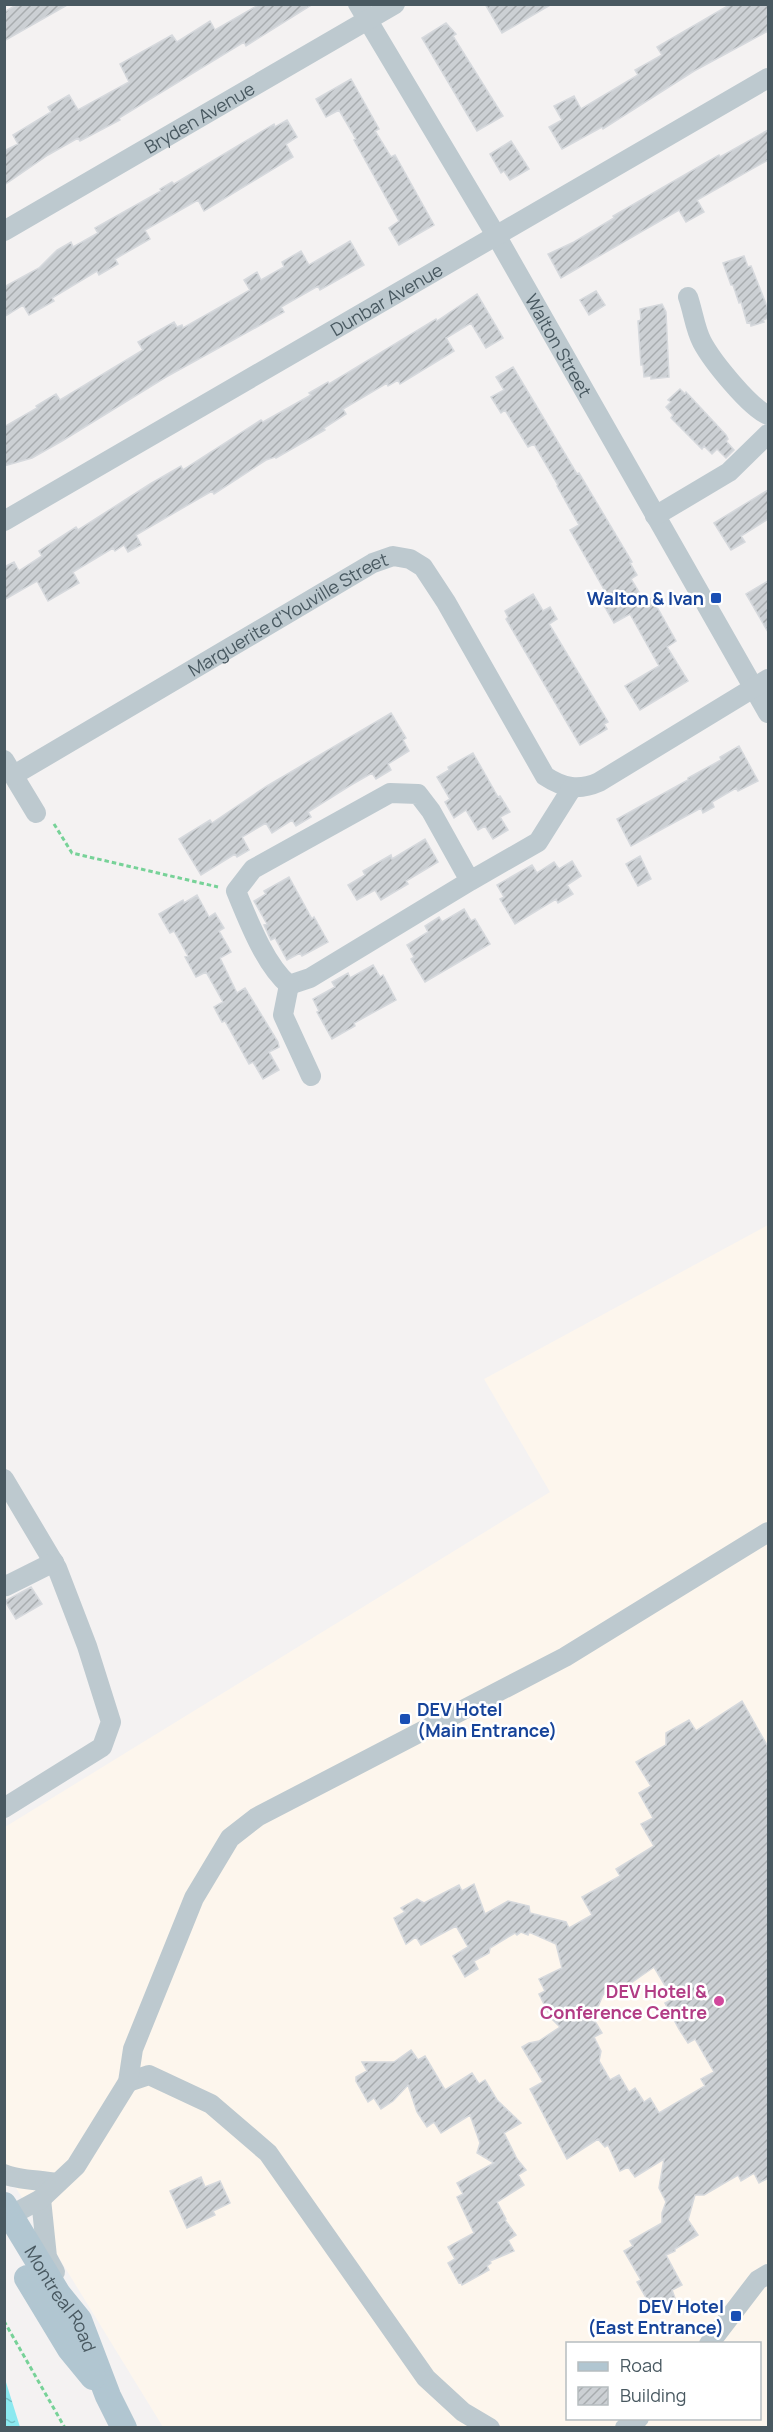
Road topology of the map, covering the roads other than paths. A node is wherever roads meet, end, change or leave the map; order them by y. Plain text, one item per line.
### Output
1 (395, 4) edge
2 (363, 12) edge
3 (768, 78) edge
4 (4, 231) edge
5 (497, 237) junction
6 (688, 297) dead end
7 (768, 415) edge
8 (768, 434) edge
9 (655, 516) junction
10 (4, 521) edge
11 (761, 684) edge
12 (768, 713) edge
13 (9, 767) edge
14 (572, 788) junction
15 (36, 813) dead end
16 (470, 881) junction
17 (288, 985) junction
18 (311, 1076) dead end
19 (4, 1479) edge
20 (768, 1533) edge
21 (54, 1562) junction
22 (4, 1584) edge
23 (4, 1808) edge
24 (128, 2082) junction
25 (4, 2174) edge
26 (56, 2183) junction
27 (41, 2199) junction
28 (6, 2220) edge
29 (768, 2274) edge
30 (79, 2320) junction
31 (710, 2342) edge
32 (108, 2396) junction
33 (124, 2427) edge
34 (490, 2427) edge

1 - 2 street, Bryden Avenue
2 - 4 street, Bryden Avenue
2 - 5 street, Walton Street
3 - 5 street, Dunbar Avenue
5 - 9 street, Walton Street
5 - 10 street, Dunbar Avenue
6 - 7 street
8 - 9 street
9 - 11 street, Walton Street
11 - 12 street, Walton Street
11 - 14 street
13 - 14 street, Marguerite d'Youville Street
13 - 15 street
14 - 16 street
16 - 17 street
16 - 17 street
17 - 18 street
19 - 21 street
20 - 24 street
21 - 22 street
21 - 23 street
24 - 26 street
24 - 34 street
25 - 26 street
26 - 27 street
27 - 28 street
27 - 30 street
28 - 30 main road, Montreal Road
28 - 32 main road, Montreal Road
29 - 31 street
30 - 32 main road, Montreal Road
32 - 33 main road, Montreal Road

